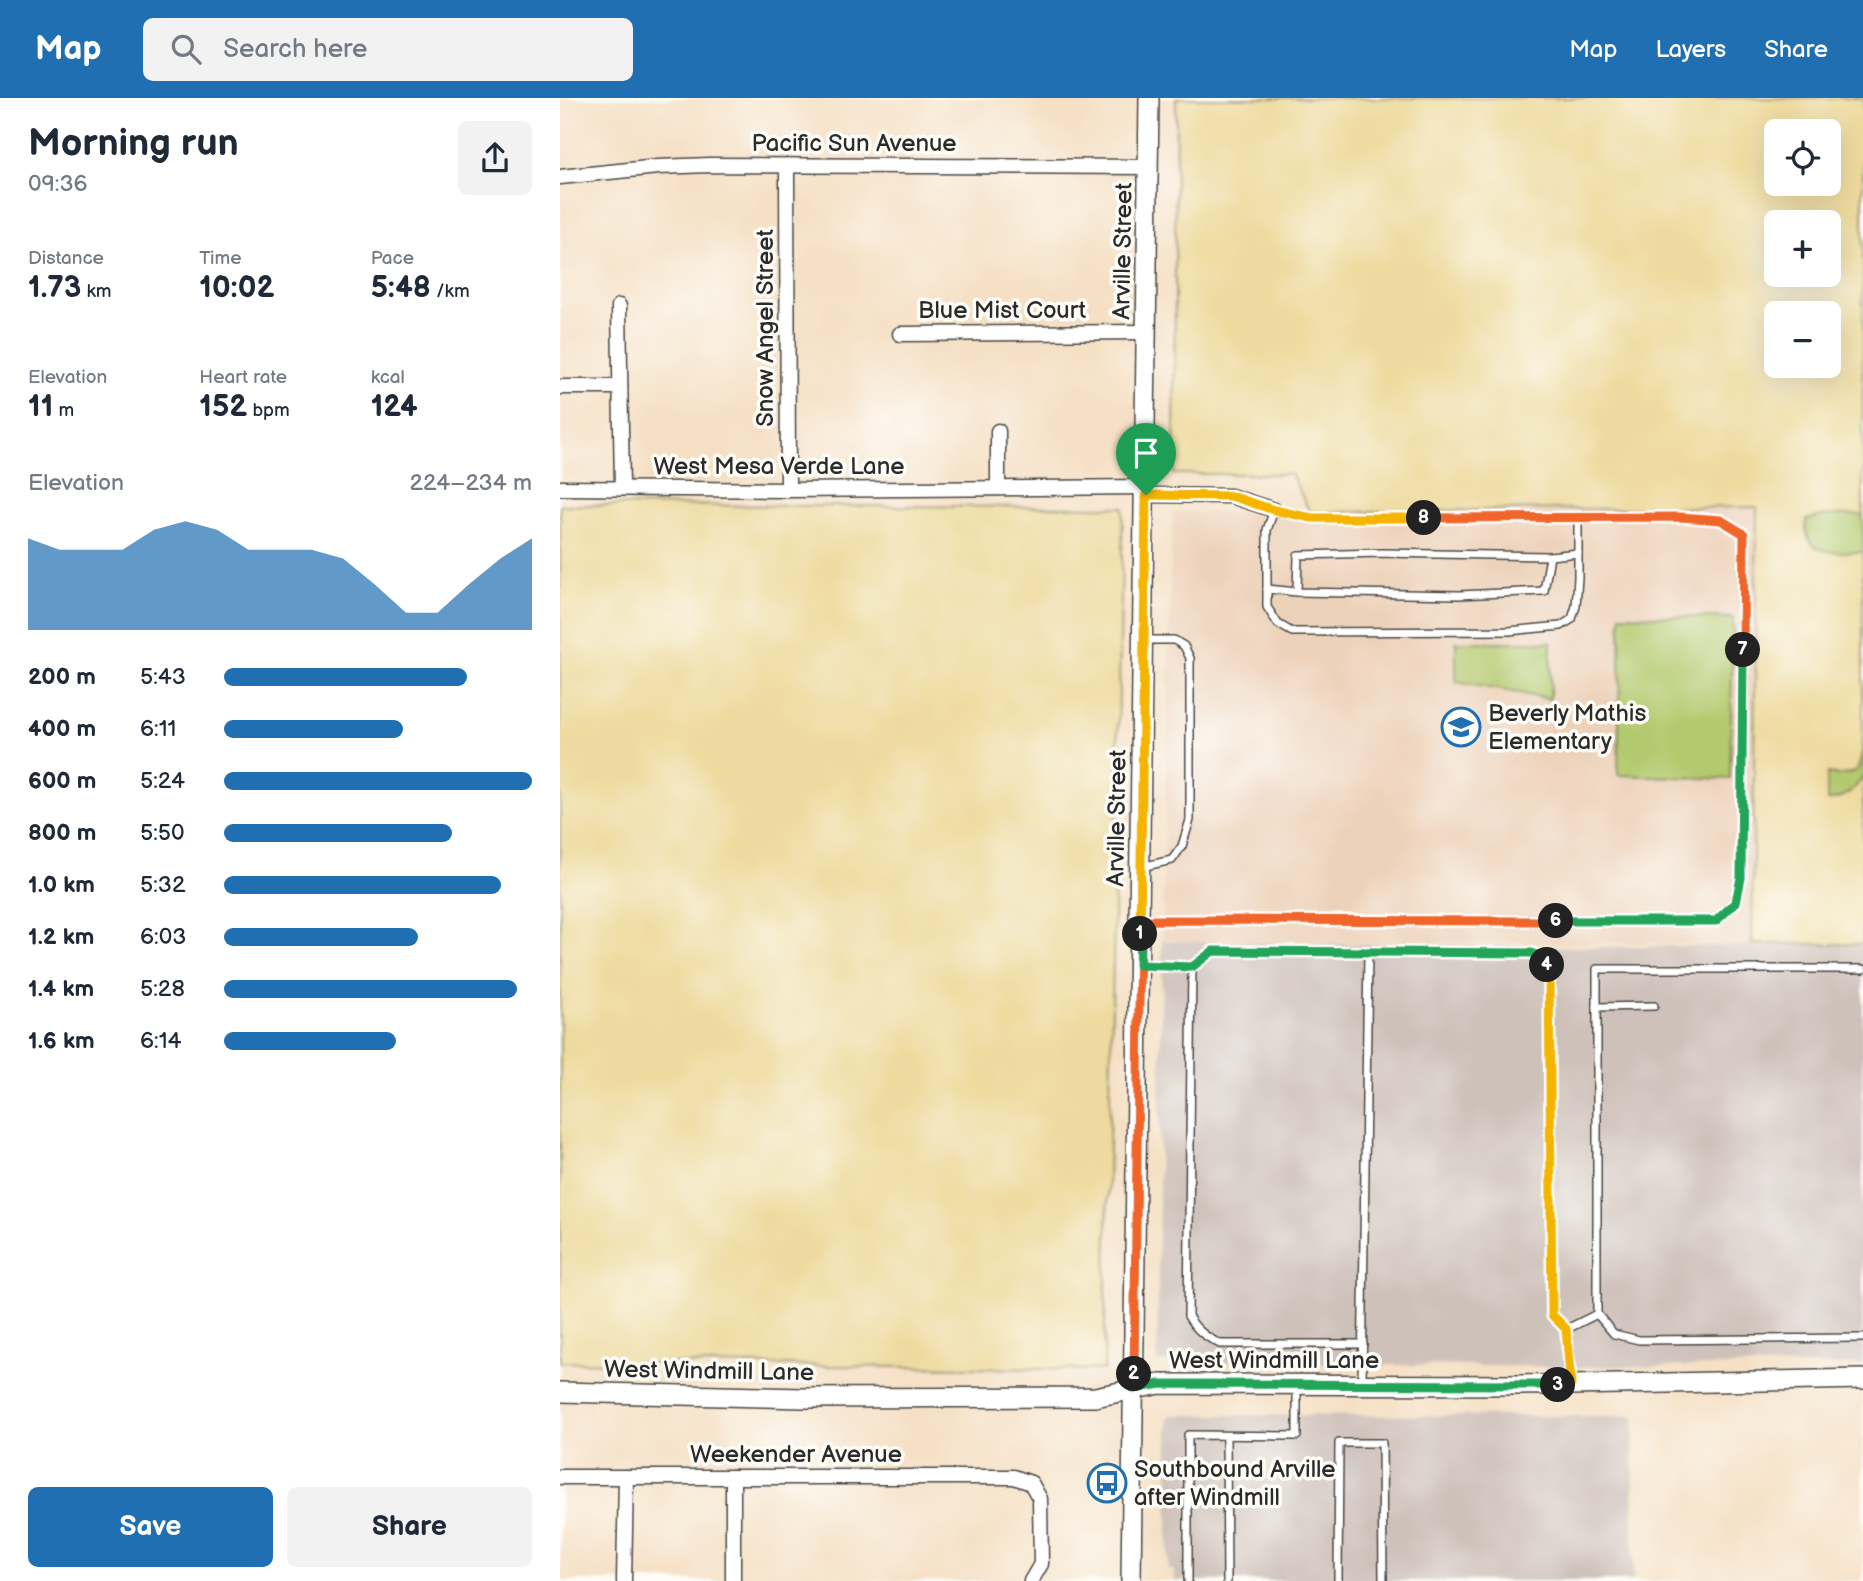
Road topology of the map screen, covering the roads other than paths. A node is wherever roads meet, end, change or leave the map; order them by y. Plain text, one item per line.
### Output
1 (1149, 98) edge
2 (787, 166) junction
3 (1149, 167) junction
4 (560, 177) edge
5 (620, 306) dead end
6 (1146, 332) junction
7 (900, 334) dead end
8 (560, 387) edge
9 (620, 387) junction
10 (998, 431) dead end
11 (560, 488) edge
12 (622, 488) junction
13 (998, 488) junction
14 (788, 490) junction
15 (1146, 491) junction
16 (1274, 510) junction
17 (1577, 518) junction
18 (1578, 553) junction
19 (1550, 556) junction
20 (1267, 589) junction
21 (1297, 592) junction
22 (1144, 640) junction
23 (1141, 867) junction
24 (1140, 920) junction
25 (1368, 952) junction
26 (1139, 965) junction
27 (1192, 967) junction
28 (1863, 969) edge
29 (1654, 1006) dead end
30 (1597, 1007) junction
31 (1597, 1314) junction
32 (1566, 1329) junction
33 (1863, 1338) edge
34 (1363, 1344) junction
35 (1863, 1379) edge
36 (1297, 1384) junction
37 (1362, 1384) junction
38 (1571, 1385) junction
39 (1134, 1389) junction
40 (560, 1392) edge
41 (1226, 1436) junction
42 (560, 1477) edge
43 (626, 1477) junction
44 (733, 1477) junction
45 (624, 1581) edge
46 (733, 1581) edge
47 (1031, 1581) edge
48 (1131, 1581) edge
49 (1188, 1581) edge
50 (1227, 1581) edge
51 (1338, 1581) edge
52 (1383, 1581) edge

1 - 3 street, Arville Street
2 - 3 street, Pacific Sun Avenue
2 - 4 street, Pacific Sun Avenue
2 - 14 street, Snow Angel Street
3 - 6 street, Arville Street
5 - 9 street
6 - 7 street, Blue Mist Court
6 - 15 street, Arville Street
8 - 9 street
9 - 12 street
10 - 13 street
11 - 12 street, West Mesa Verde Lane
12 - 14 street, West Mesa Verde Lane
13 - 14 street, West Mesa Verde Lane
13 - 15 street, West Mesa Verde Lane
15 - 16 street, West Mesa Verde Lane
15 - 22 street, Arville Street
16 - 17 lane
16 - 20 lane
17 - 18 lane
17 - 24 lane
18 - 19 lane
18 - 20 lane
19 - 21 lane
19 - 21 lane
20 - 21 lane
22 - 23 street, Arville Street
22 - 23 lane
23 - 24 street, Arville Street
24 - 26 street, Arville Street
25 - 27 lane
25 - 32 lane
25 - 34 lane
26 - 27 lane
26 - 39 street, Arville Street
27 - 34 lane
28 - 30 lane
29 - 30 lane
30 - 31 lane
31 - 32 lane
31 - 33 lane
32 - 38 lane
34 - 37 lane
35 - 38 street, West Windmill Lane
36 - 37 street, West Windmill Lane
36 - 39 street, West Windmill Lane
36 - 41 lane
37 - 38 street, West Windmill Lane
39 - 40 street, West Windmill Lane
39 - 48 street, Arville Street
41 - 49 lane
41 - 50 lane
42 - 43 street, Weekender Avenue
43 - 44 street, Weekender Avenue
43 - 45 street
44 - 46 street
44 - 47 street, Weekender Avenue
51 - 52 lane

